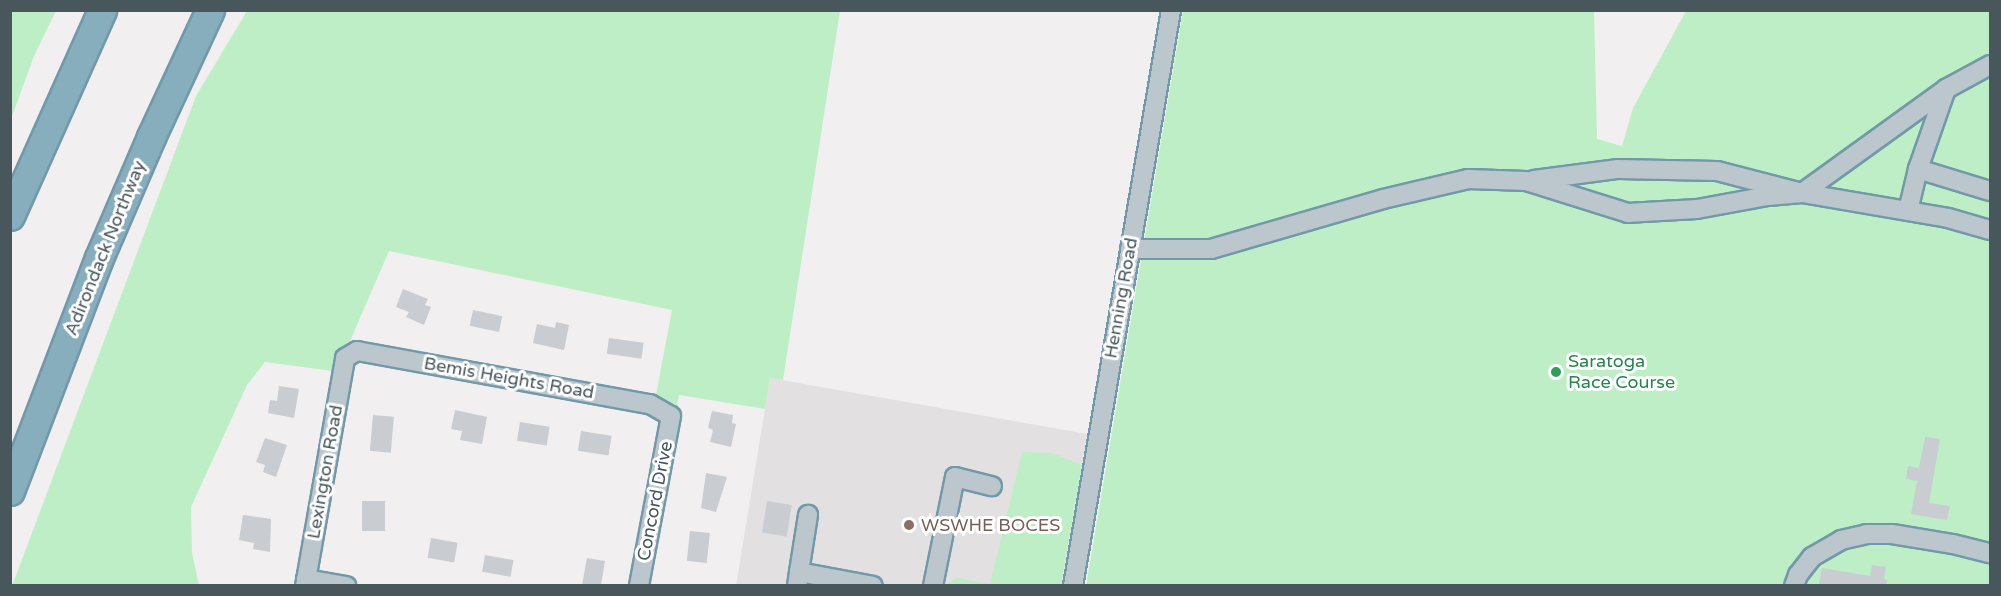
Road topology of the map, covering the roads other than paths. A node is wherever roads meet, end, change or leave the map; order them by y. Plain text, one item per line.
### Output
1 (102, 10) edge
2 (210, 10) edge
3 (1171, 10) edge
4 (1990, 65) edge
5 (1946, 89) junction
6 (1918, 169) junction
7 (1526, 181) junction
8 (1990, 191) edge
9 (1803, 193) junction
10 (1908, 211) junction
11 (10, 216) edge
12 (1990, 230) edge
13 (1130, 249) junction
14 (345, 358) joint
15 (671, 416) joint
16 (992, 486) dead end
17 (10, 491) edge
18 (808, 515) dead end
19 (1990, 553) edge
20 (798, 579) edge
21 (305, 582) edge
22 (346, 585) edge
23 (639, 585) edge
24 (873, 585) edge
25 (933, 585) edge
26 (1072, 585) edge
27 (1794, 585) edge

1 - 11 highway
2 - 17 highway, Adirondack Northway
3 - 13 street, Henning Road
4 - 5 street
5 - 6 street
5 - 9 street
6 - 8 street
6 - 10 street
7 - 9 street
7 - 9 street
7 - 13 street
9 - 10 street
10 - 12 street
13 - 26 street, Henning Road
14 - 15 street, Bemis Heights Road
14 - 21 street, Lexington Road
15 - 23 street, Concord Drive
16 - 25 street
18 - 20 street
19 - 27 street
20 - 24 street
21 - 22 street

